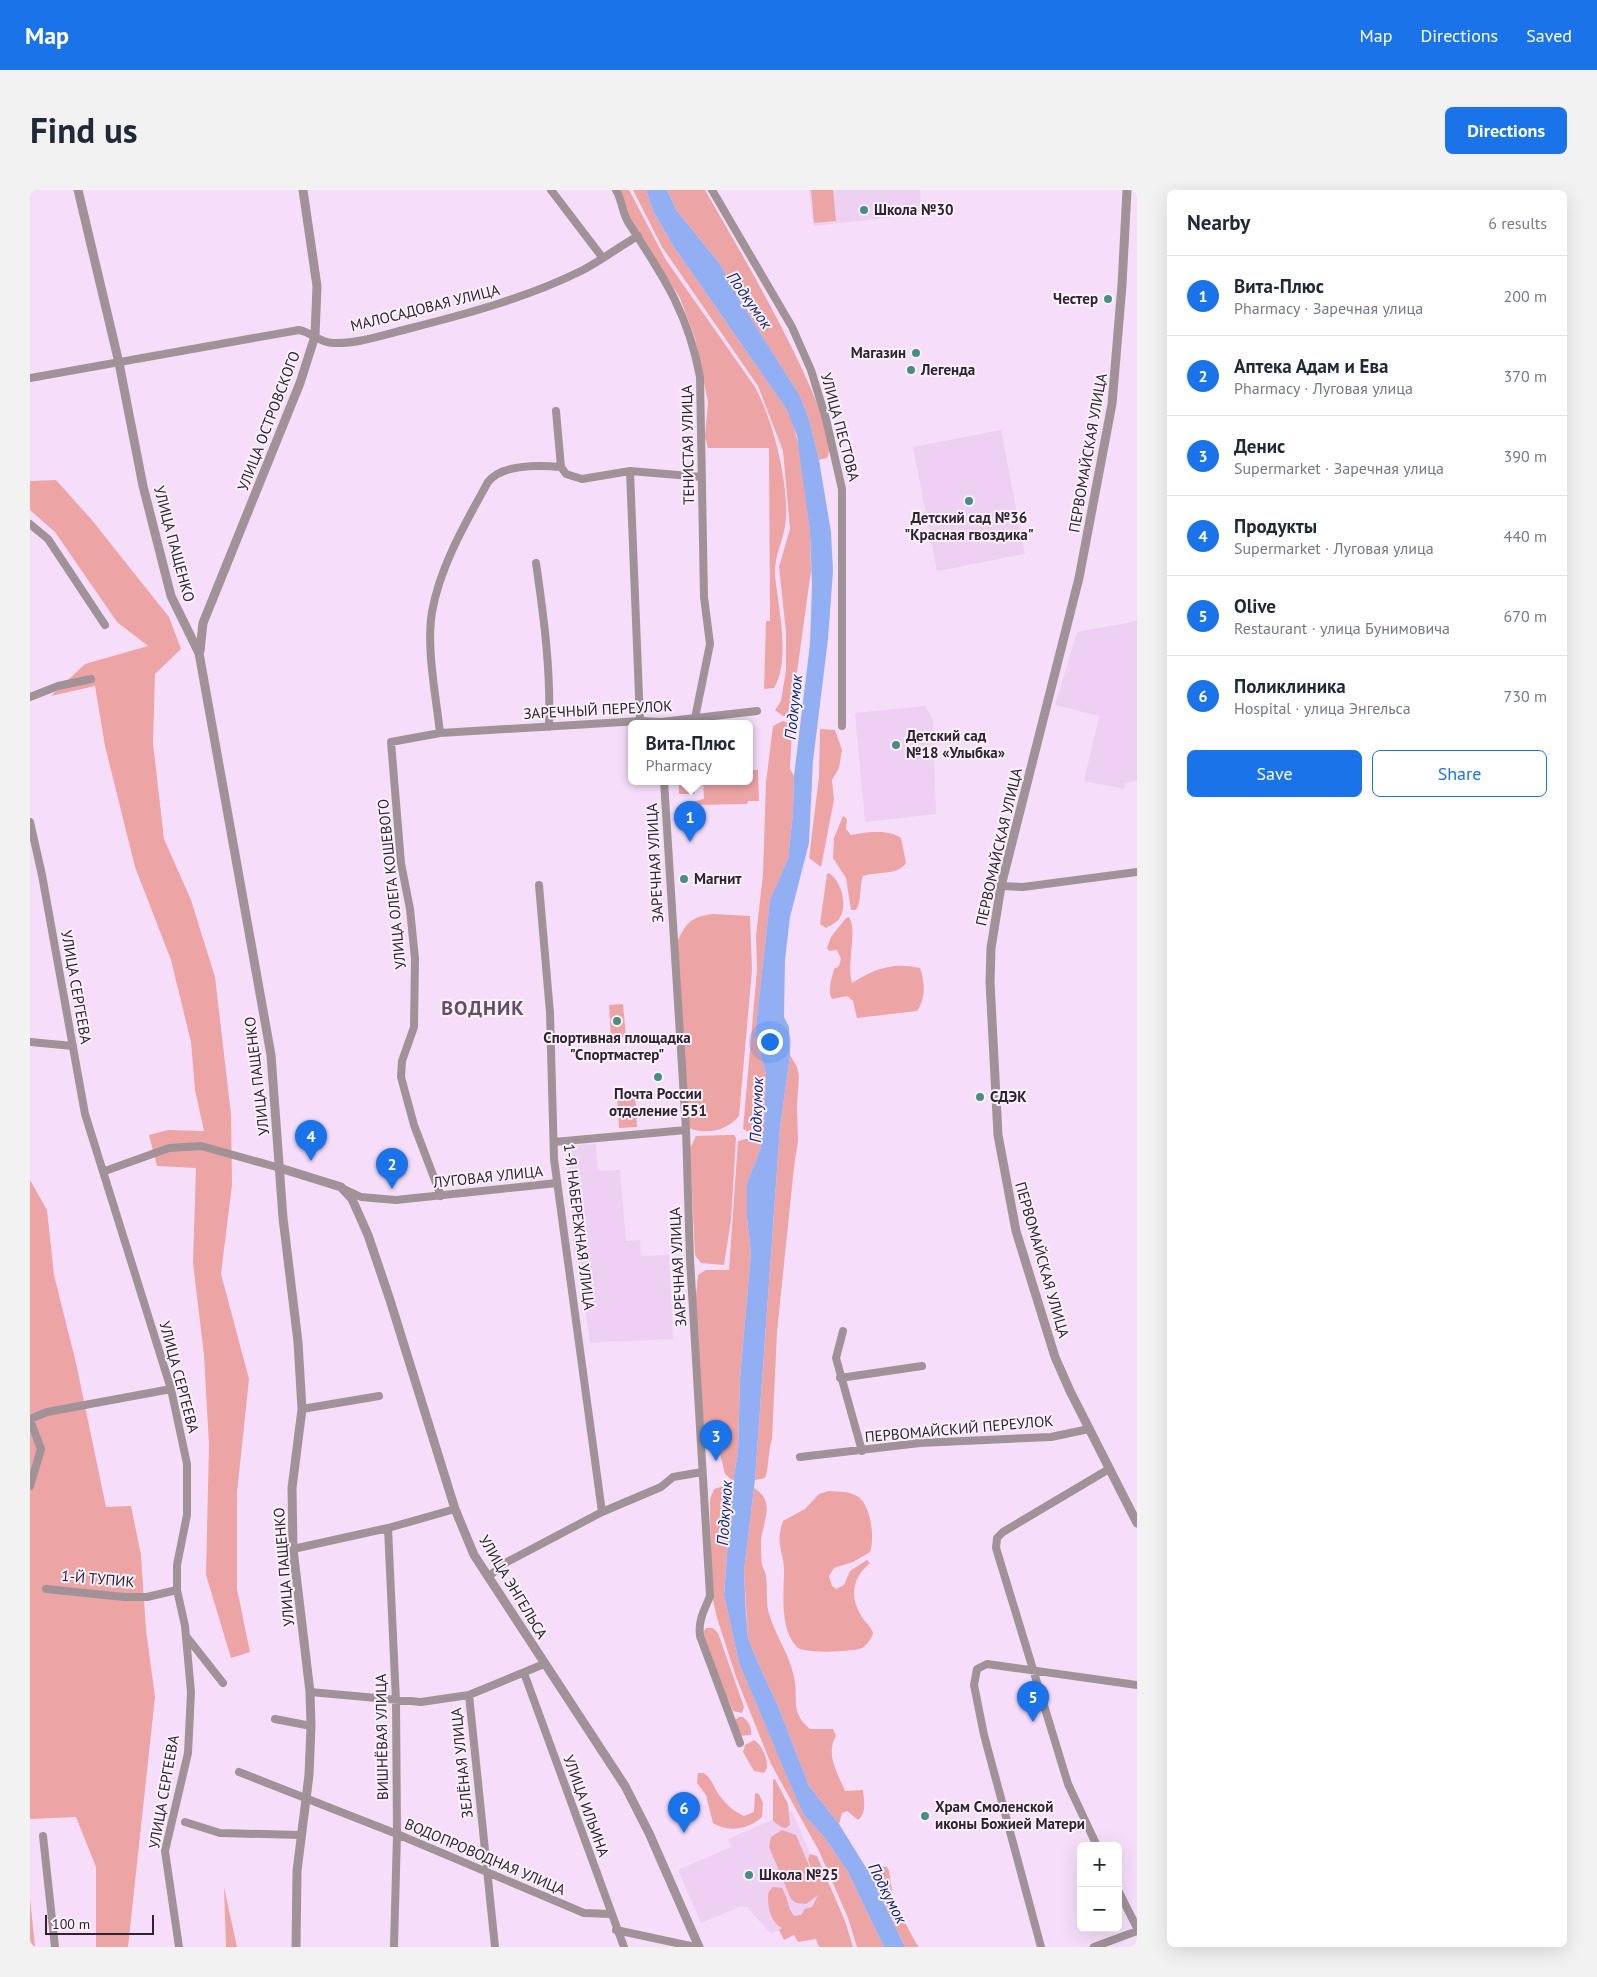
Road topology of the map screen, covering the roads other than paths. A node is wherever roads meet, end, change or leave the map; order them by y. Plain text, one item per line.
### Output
1 (78, 190) edge
2 (303, 190) edge
3 (551, 190) edge
4 (616, 190) edge
5 (712, 190) edge
6 (1127, 190) edge
7 (638, 236) junction
8 (602, 257) junction
9 (315, 338) junction
10 (119, 362) junction
11 (30, 378) edge
12 (556, 411) dead end
13 (560, 467) junction
14 (630, 471) junction
15 (702, 477) junction
16 (30, 524) edge
17 (536, 563) dead end
18 (105, 625) dead end
19 (200, 653) junction
20 (91, 679) dead end
21 (30, 697) edge
22 (757, 711) dead end
23 (695, 718) junction
24 (640, 720) edge
25 (681, 720) edge
26 (628, 722) edge
27 (842, 726) dead end
28 (549, 727) junction
29 (440, 734) junction
30 (664, 785) edge
31 (30, 822) edge
32 (1137, 872) edge
33 (540, 885) dead end
34 (1001, 886) junction
35 (30, 1042) edge
36 (73, 1046) junction
37 (686, 1130) junction
38 (554, 1142) junction
39 (280, 1168) junction
40 (105, 1171) junction
41 (557, 1183) junction
42 (344, 1189) junction
43 (441, 1196) junction
44 (366, 1198) junction
45 (360, 1215) junction
46 (843, 1331) dead end
47 (922, 1366) dead end
48 (840, 1378) junction
49 (172, 1389) junction
50 (379, 1396) dead end
51 (302, 1409) junction
52 (30, 1419) edge
53 (1089, 1429) junction
54 (862, 1451) junction
55 (800, 1457) dead end
56 (1109, 1470) junction
57 (702, 1472) junction
58 (30, 1486) edge
59 (455, 1509) junction
60 (602, 1512) junction
61 (1137, 1523) edge
62 (388, 1528) junction
63 (293, 1549) junction
64 (488, 1577) junction
65 (46, 1588) dead end
66 (177, 1590) junction
67 (186, 1636) junction
68 (544, 1664) junction
69 (1033, 1670) junction
70 (524, 1673) junction
71 (223, 1683) dead end
72 (1137, 1685) edge
73 (310, 1692) junction
74 (469, 1695) junction
75 (396, 1701) junction
76 (275, 1719) dead end
77 (311, 1726) junction
78 (740, 1743) dead end
79 (239, 1772) dead end
80 (306, 1800) junction
81 (185, 1822) dead end
82 (397, 1834) junction
83 (301, 1835) junction
84 (43, 1836) dead end
85 (1095, 1842) edge
86 (487, 1873) junction
87 (1122, 1898) edge
88 (610, 1914) junction
89 (616, 1930) junction
90 (1137, 1930) edge
91 (55, 1947) edge
92 (180, 1947) edge
93 (296, 1947) edge
94 (394, 1947) edge
95 (495, 1947) edge
96 (624, 1947) edge
97 (697, 1947) edge
98 (1041, 1947) edge
99 (1094, 1947) edge

1 - 10 street, УЛИЦА ПАЩЕНКО
2 - 9 street, УЛИЦА ОСТРОВСКОГО
3 - 8 street
4 - 7 street, ТЕНИСТАЯ УЛИЦА
5 - 27 street, УЛИЦА ПЕСТОВА
6 - 34 street, ПЕРВОМАЙСКАЯ УЛИЦА
7 - 8 street, МАЛОСАДОВАЯ УЛИЦА
7 - 15 street, ТЕНИСТАЯ УЛИЦА
8 - 9 street, МАЛОСАДОВАЯ УЛИЦА
9 - 10 street, МАЛОСАДОВАЯ УЛИЦА
9 - 19 street, УЛИЦА ОСТРОВСКОГО
10 - 11 street, МАЛОСАДОВАЯ УЛИЦА
10 - 19 street, УЛИЦА ПАЩЕНКО
12 - 13 street
13 - 14 street
13 - 29 street
14 - 15 street
14 - 24 street
15 - 23 street, ТЕНИСТАЯ УЛИЦА
16 - 18 street
17 - 28 street
19 - 39 street, УЛИЦА ПАЩЕНКО
20 - 21 street
22 - 23 street, ЗАРЕЧНЫЙ ПЕРЕУЛОК
23 - 25 street, ЗАРЕЧНЫЙ ПЕРЕУЛОК
26 - 28 street, ЗАРЕЧНЫЙ ПЕРЕУЛОК
28 - 29 street, ЗАРЕЧНЫЙ ПЕРЕУЛОК
29 - 43 street, УЛИЦА ОЛЕГА КОШЕВОГО
30 - 37 street, ЗАРЕЧНАЯ УЛИЦА
31 - 36 street, УЛИЦА СЕРГЕЕВА
32 - 34 street
33 - 38 street, 1-Я НАБЕРЕЖНАЯ УЛИЦА
34 - 53 street, ПЕРВОМАЙСКАЯ УЛИЦА
35 - 36 street
36 - 40 street, УЛИЦА СЕРГЕЕВА
37 - 38 street
37 - 57 street, ЗАРЕЧНАЯ УЛИЦА
38 - 41 street, 1-Я НАБЕРЕЖНАЯ УЛИЦА
39 - 40 street, ЛУГОВАЯ УЛИЦА
39 - 42 street, ЛУГОВАЯ УЛИЦА
39 - 51 street, УЛИЦА ПАЩЕНКО
40 - 49 street, УЛИЦА СЕРГЕЕВА
41 - 43 street, ЛУГОВАЯ УЛИЦА
41 - 60 street, 1-Я НАБЕРЕЖНАЯ УЛИЦА
42 - 44 street, ЛУГОВАЯ УЛИЦА
42 - 45 street, УЛИЦА ЭНГЕЛЬСА
43 - 44 street, ЛУГОВАЯ УЛИЦА
44 - 45 street
45 - 59 street, УЛИЦА ЭНГЕЛЬСА
46 - 48 street
47 - 48 street
48 - 54 street
49 - 52 street
49 - 66 street, УЛИЦА СЕРГЕЕВА
50 - 51 street
51 - 63 street, УЛИЦА ПАЩЕНКО
52 - 58 street
53 - 54 street, ПЕРВОМАЙСКИЙ ПЕРЕУЛОК
53 - 56 street, ПЕРВОМАЙСКАЯ УЛИЦА
54 - 55 street, ПЕРВОМАЙСКИЙ ПЕРЕУЛОК
56 - 61 street, ПЕРВОМАЙСКАЯ УЛИЦА
56 - 69 street
57 - 60 street
57 - 78 street, ЗАРЕЧНАЯ УЛИЦА
59 - 62 street
59 - 64 street, УЛИЦА ЭНГЕЛЬСА
60 - 64 street
62 - 63 street
62 - 75 street, ВИШНЁВАЯ УЛИЦА
63 - 73 street, УЛИЦА ПАЩЕНКО
64 - 68 street, УЛИЦА ЭНГЕЛЬСА
65 - 66 street, 1-Й ТУПИК
66 - 67 street, УЛИЦА СЕРГЕЕВА
67 - 71 street
67 - 92 street, УЛИЦА СЕРГЕЕВА
68 - 70 street
68 - 97 street, УЛИЦА ЭНГЕЛЬСА
69 - 72 street
69 - 85 street
69 - 98 street
70 - 74 street
70 - 88 street, УЛИЦА ИЛЬИНА
73 - 75 street
73 - 77 street, УЛИЦА ПАЩЕНКО
74 - 75 street
74 - 86 street, ЗЕЛЁНАЯ УЛИЦА
75 - 82 street, ВИШНЁВАЯ УЛИЦА
76 - 77 street
77 - 80 street, УЛИЦА ПАЩЕНКО
79 - 80 street, ВОДОПРОВОДНАЯ УЛИЦА
80 - 82 street, ВОДОПРОВОДНАЯ УЛИЦА
80 - 83 street, УЛИЦА ПАЩЕНКО
81 - 83 street
82 - 86 street, ВОДОПРОВОДНАЯ УЛИЦА
82 - 94 street, ВИШНЁВАЯ УЛИЦА
83 - 93 street, УЛИЦА ПАЩЕНКО
84 - 91 street
86 - 88 street, ВОДОПРОВОДНАЯ УЛИЦА
86 - 95 street, ЗЕЛЁНАЯ УЛИЦА
87 - 90 street
88 - 89 street, УЛИЦА ИЛЬИНА
89 - 96 street, УЛИЦА ИЛЬИНА
89 - 97 street
90 - 99 street

